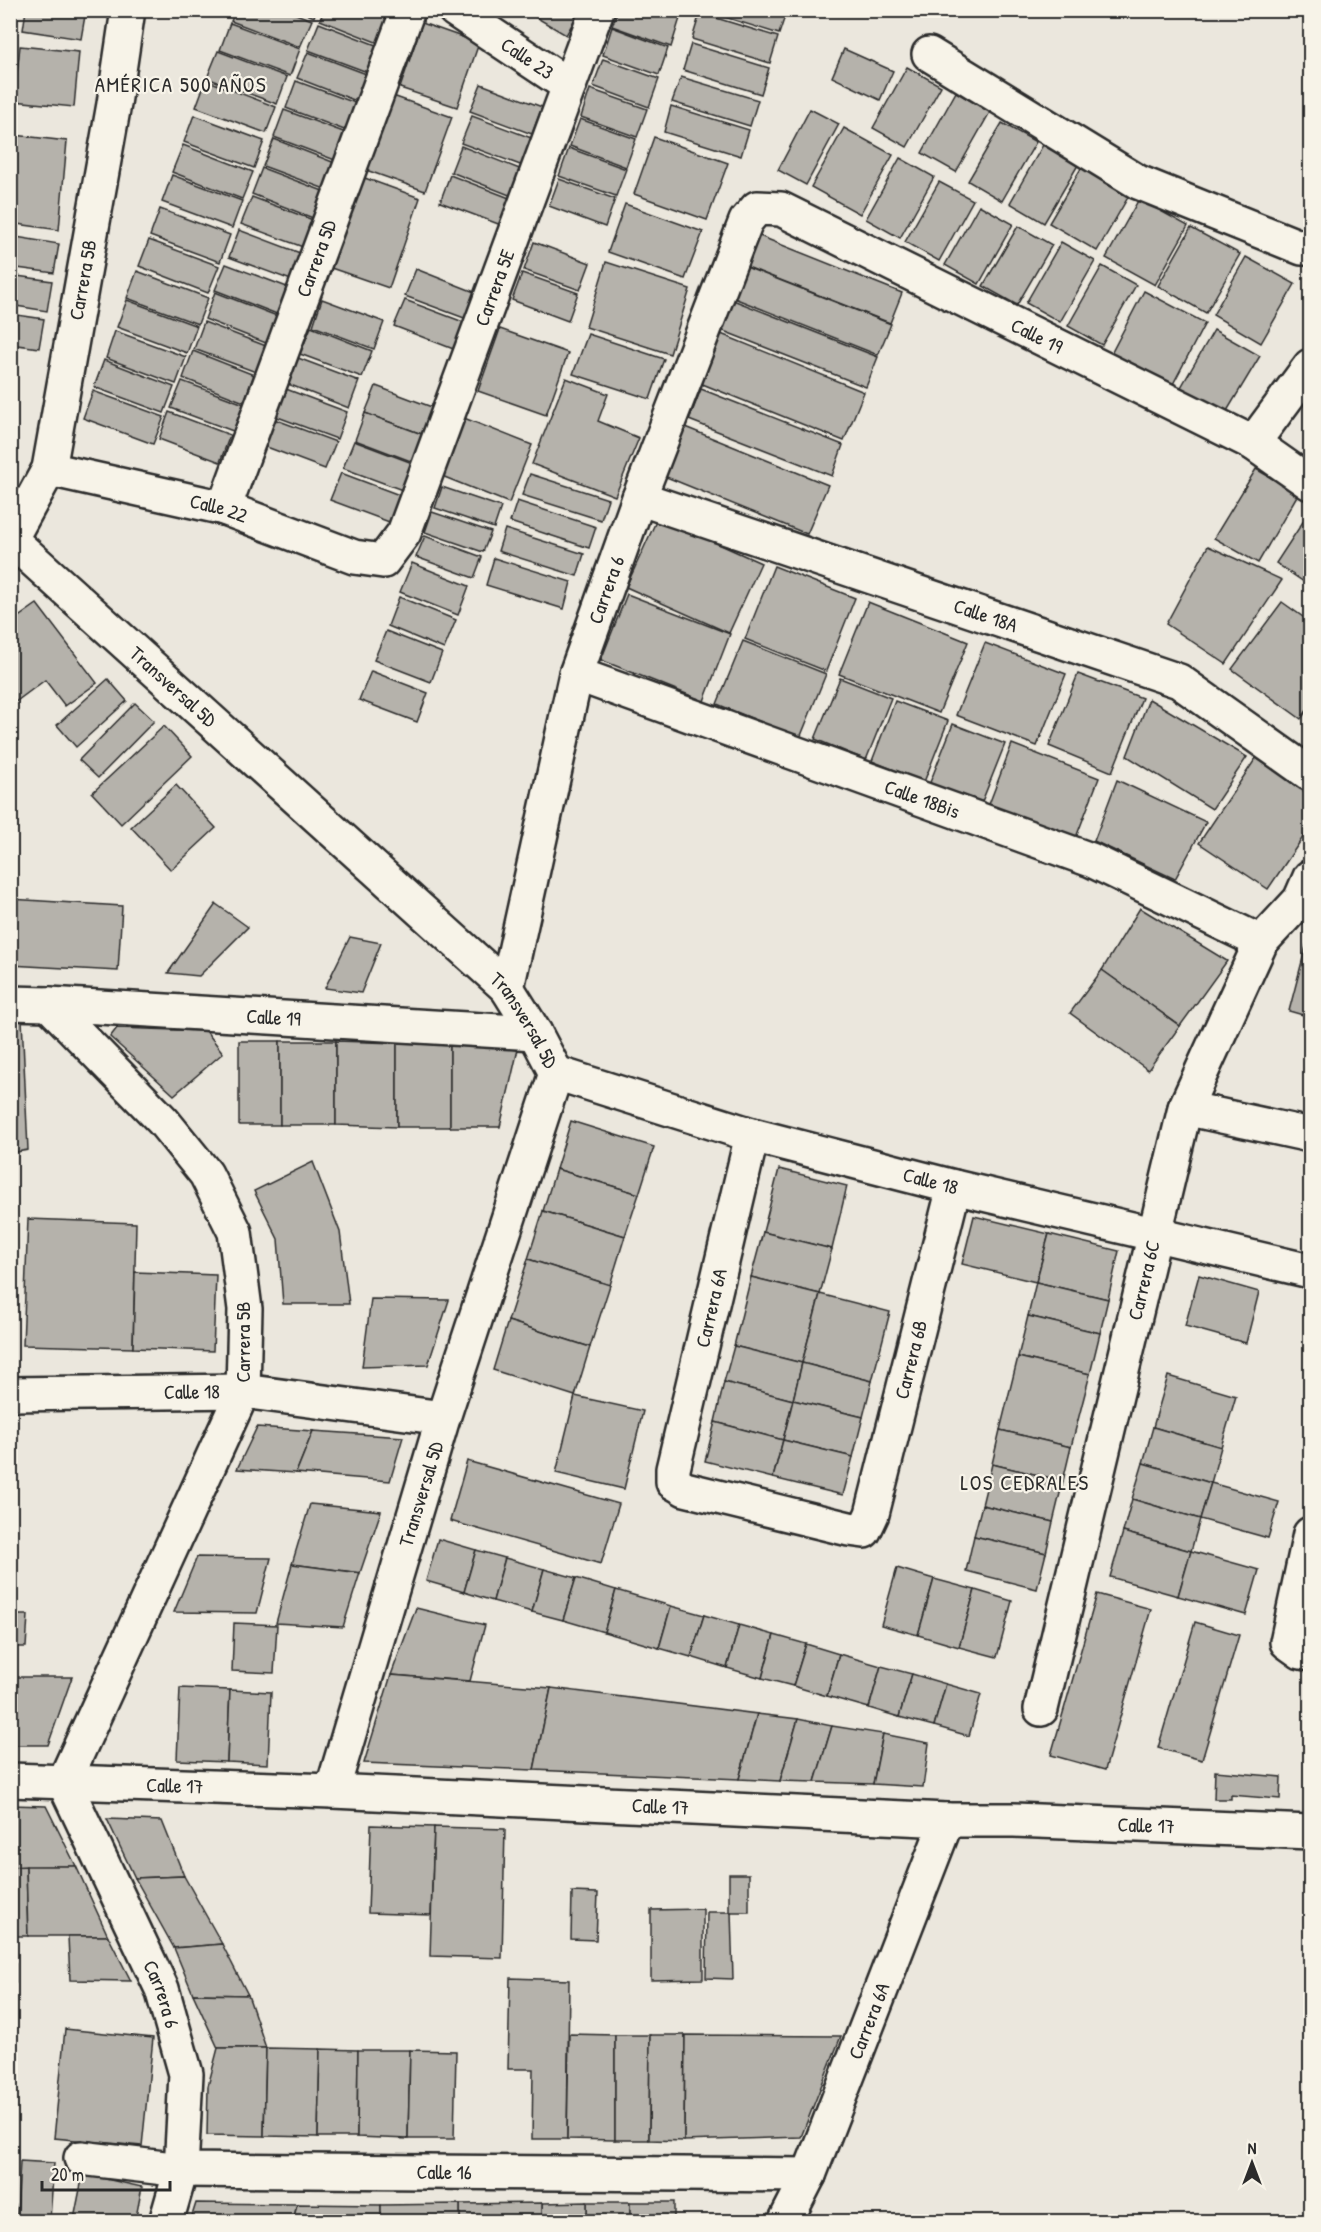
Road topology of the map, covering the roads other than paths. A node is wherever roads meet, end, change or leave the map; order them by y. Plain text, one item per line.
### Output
1 (128, 10) edge
2 (408, 10) edge
3 (455, 10) edge
4 (597, 10) edge
5 (929, 54) dead end
6 (569, 86) junction
7 (757, 208) joint
8 (1311, 248) edge
9 (1311, 366) edge
10 (1253, 443) junction
11 (49, 469) junction
12 (1311, 483) edge
13 (639, 498) junction
14 (224, 508) junction
15 (11, 540) edge
16 (383, 561) joint
17 (576, 674) junction
18 (1311, 774) edge
19 (1307, 893) edge
20 (1260, 942) junction
21 (507, 988) junction
22 (10, 1004) edge
23 (49, 1004) junction
24 (535, 1033) junction
25 (556, 1073) junction
26 (1185, 1108) junction
27 (752, 1135) junction
28 (1311, 1135) edge
29 (954, 1187) junction
30 (1156, 1234) junction
31 (1311, 1271) edge
32 (243, 1391) junction
33 (10, 1394) edge
34 (443, 1418) junction
35 (864, 1531) joint
36 (1311, 1534) edge
37 (1299, 1648) edge
38 (1041, 1709) dead end
39 (10, 1780) edge
40 (64, 1782) junction
41 (332, 1791) junction
42 (947, 1820) junction
43 (1311, 1832) edge
44 (81, 2158) dead end
45 (181, 2170) junction
46 (809, 2175) junction
47 (166, 2222) edge
48 (784, 2222) edge

1 - 11 street, Carrera 5B
2 - 14 street, Carrera 5D
3 - 6 street, Calle 23
4 - 6 street, Carrera 5E
5 - 8 street
6 - 16 street, Carrera 5E
7 - 10 street, Calle 19
7 - 13 street, Carrera 6
9 - 10 street
10 - 12 street, Calle 19
11 - 14 street, Calle 22
11 - 15 street, Carrera 5B
13 - 17 street, Carrera 6
13 - 18 street, Calle 18A
14 - 16 street, Calle 22
15 - 21 street, Transversal 5D
17 - 20 street, Calle 18Bis
17 - 21 street, Carrera 6
19 - 20 street, Carrera 6C
20 - 26 street, Carrera 6C
21 - 24 street, Transversal 5D
22 - 23 street, Calle 19
23 - 24 street, Calle 19
23 - 32 street, Carrera 5B
24 - 25 street, Transversal 5D
25 - 27 street, Calle 18
25 - 34 street, Transversal 5D
26 - 28 street
26 - 30 street, Carrera 6C
27 - 29 street, Calle 18
27 - 35 street, Carrera 6A
29 - 30 street, Calle 18
29 - 35 street, Carrera 6B
30 - 31 street, Calle 18
30 - 38 street, Carrera 6C
32 - 33 street, Calle 18
32 - 34 street, Calle 18
32 - 40 street, Carrera 5B
34 - 41 street, Transversal 5D
36 - 37 street
39 - 40 street, Calle 17
40 - 41 street, Calle 17
40 - 45 street, Carrera 6
41 - 42 street, Calle 17
42 - 43 street, Calle 17
42 - 46 street, Carrera 6A
44 - 45 street, Calle 16
45 - 46 street, Calle 16
45 - 47 street, Carrera 6
46 - 48 street, Carrera 6A

